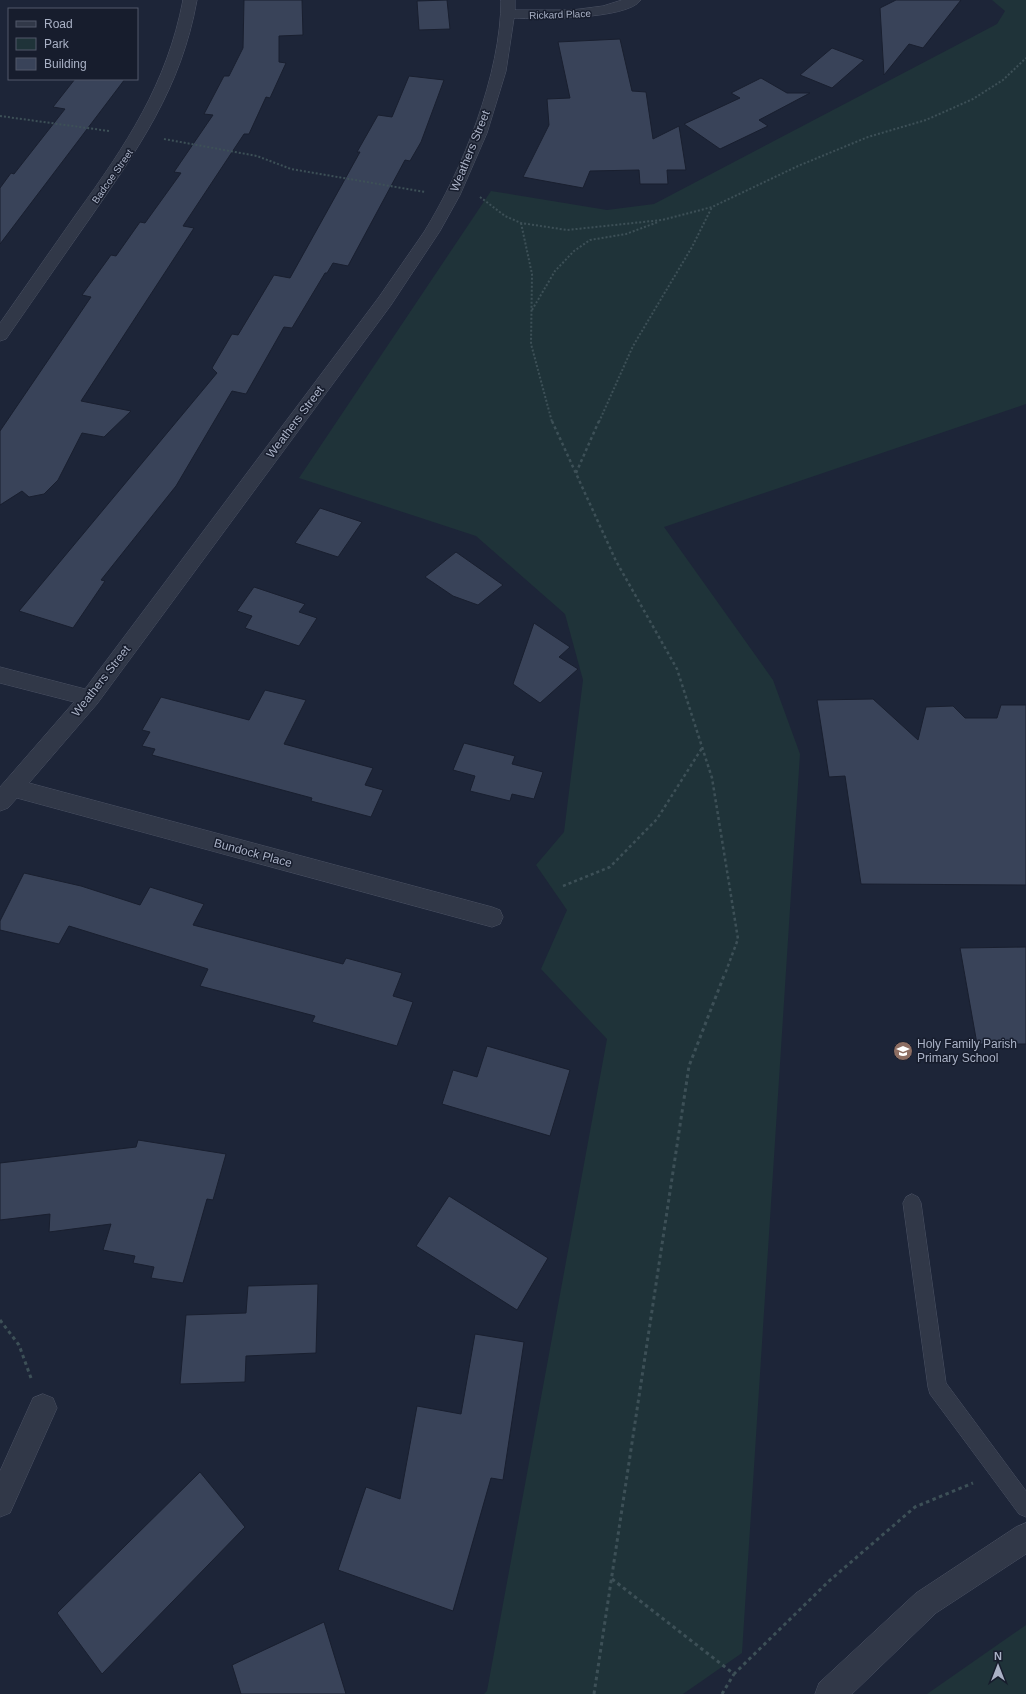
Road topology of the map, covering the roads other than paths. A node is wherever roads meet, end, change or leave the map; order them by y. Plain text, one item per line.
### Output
1 (190, 0) edge
2 (634, 0) edge
3 (508, 7) edge
4 (0, 335) edge
5 (0, 675) edge
6 (90, 698) junction
7 (7, 795) edge
8 (492, 917) dead end
9 (912, 1203) dead end
10 (43, 1408) road end
11 (0, 1503) edge
12 (1026, 1506) edge
13 (1026, 1537) edge
14 (830, 1694) edge

1 - 4 street, Badcoe Street
2 - 3 street, Rickard Place
3 - 6 street, Weathers Street
5 - 6 street
6 - 7 street, Weathers Street
7 - 8 street, Bundock Place
9 - 12 lane
10 - 11 street
13 - 14 street

